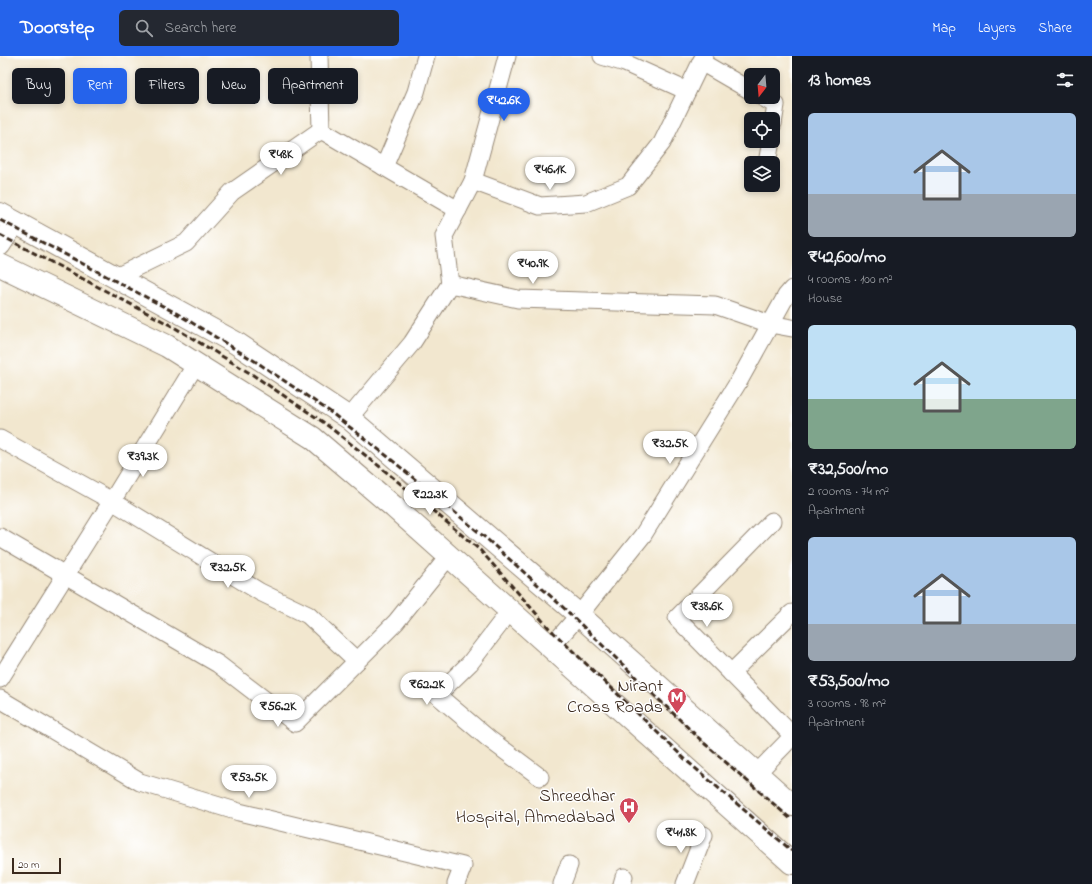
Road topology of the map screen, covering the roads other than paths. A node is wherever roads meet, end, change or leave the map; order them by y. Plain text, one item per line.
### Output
1 (319, 56) edge
2 (426, 56) edge
3 (507, 56) edge
4 (602, 56) edge
5 (703, 59) edge
6 (744, 86) edge
7 (687, 91) junction
8 (320, 130) junction
9 (384, 167) junction
10 (473, 181) junction
11 (458, 210) junction
12 (8, 218) edge
13 (0, 245) edge
14 (0, 265) edge
15 (116, 277) junction
16 (450, 284) junction
17 (792, 289) edge
18 (770, 324) junction
19 (792, 328) edge
20 (196, 364) junction
21 (349, 418) junction
22 (0, 439) edge
23 (112, 501) junction
24 (772, 521) dead end
25 (0, 537) edge
26 (449, 556) junction
27 (66, 576) junction
28 (510, 611) junction
29 (792, 613) edge
30 (579, 615) junction
31 (551, 647) junction
32 (357, 661) junction
33 (731, 673) junction
34 (0, 679) edge
35 (0, 699) edge
36 (792, 736) edge
37 (756, 774) junction
38 (540, 777) dead end
39 (792, 805) edge
40 (704, 835) dead end
41 (792, 863) edge
42 (569, 865) dead end
43 (456, 884) edge
44 (562, 884) edge
45 (685, 884) edge

1 - 8 street
2 - 9 street
3 - 10 street
4 - 7 street
5 - 6 street
5 - 7 street
7 - 10 street
8 - 9 street
8 - 15 street
9 - 11 street
10 - 11 street
11 - 16 street
12 - 13 street
12 - 15 main road
14 - 20 main road
15 - 21 main road
16 - 18 street
16 - 21 street
17 - 18 street
18 - 19 street
18 - 30 street
20 - 23 street
20 - 26 main road
21 - 30 main road
22 - 23 street
23 - 27 street
23 - 32 street
24 - 33 street
25 - 27 street
26 - 28 main road
26 - 32 street
27 - 32 street
27 - 34 street
28 - 31 main road
28 - 38 street
29 - 33 street
30 - 31 street
30 - 37 main road
31 - 41 main road
33 - 36 street
35 - 43 street
36 - 37 street
37 - 39 main road
40 - 45 street
42 - 44 street

